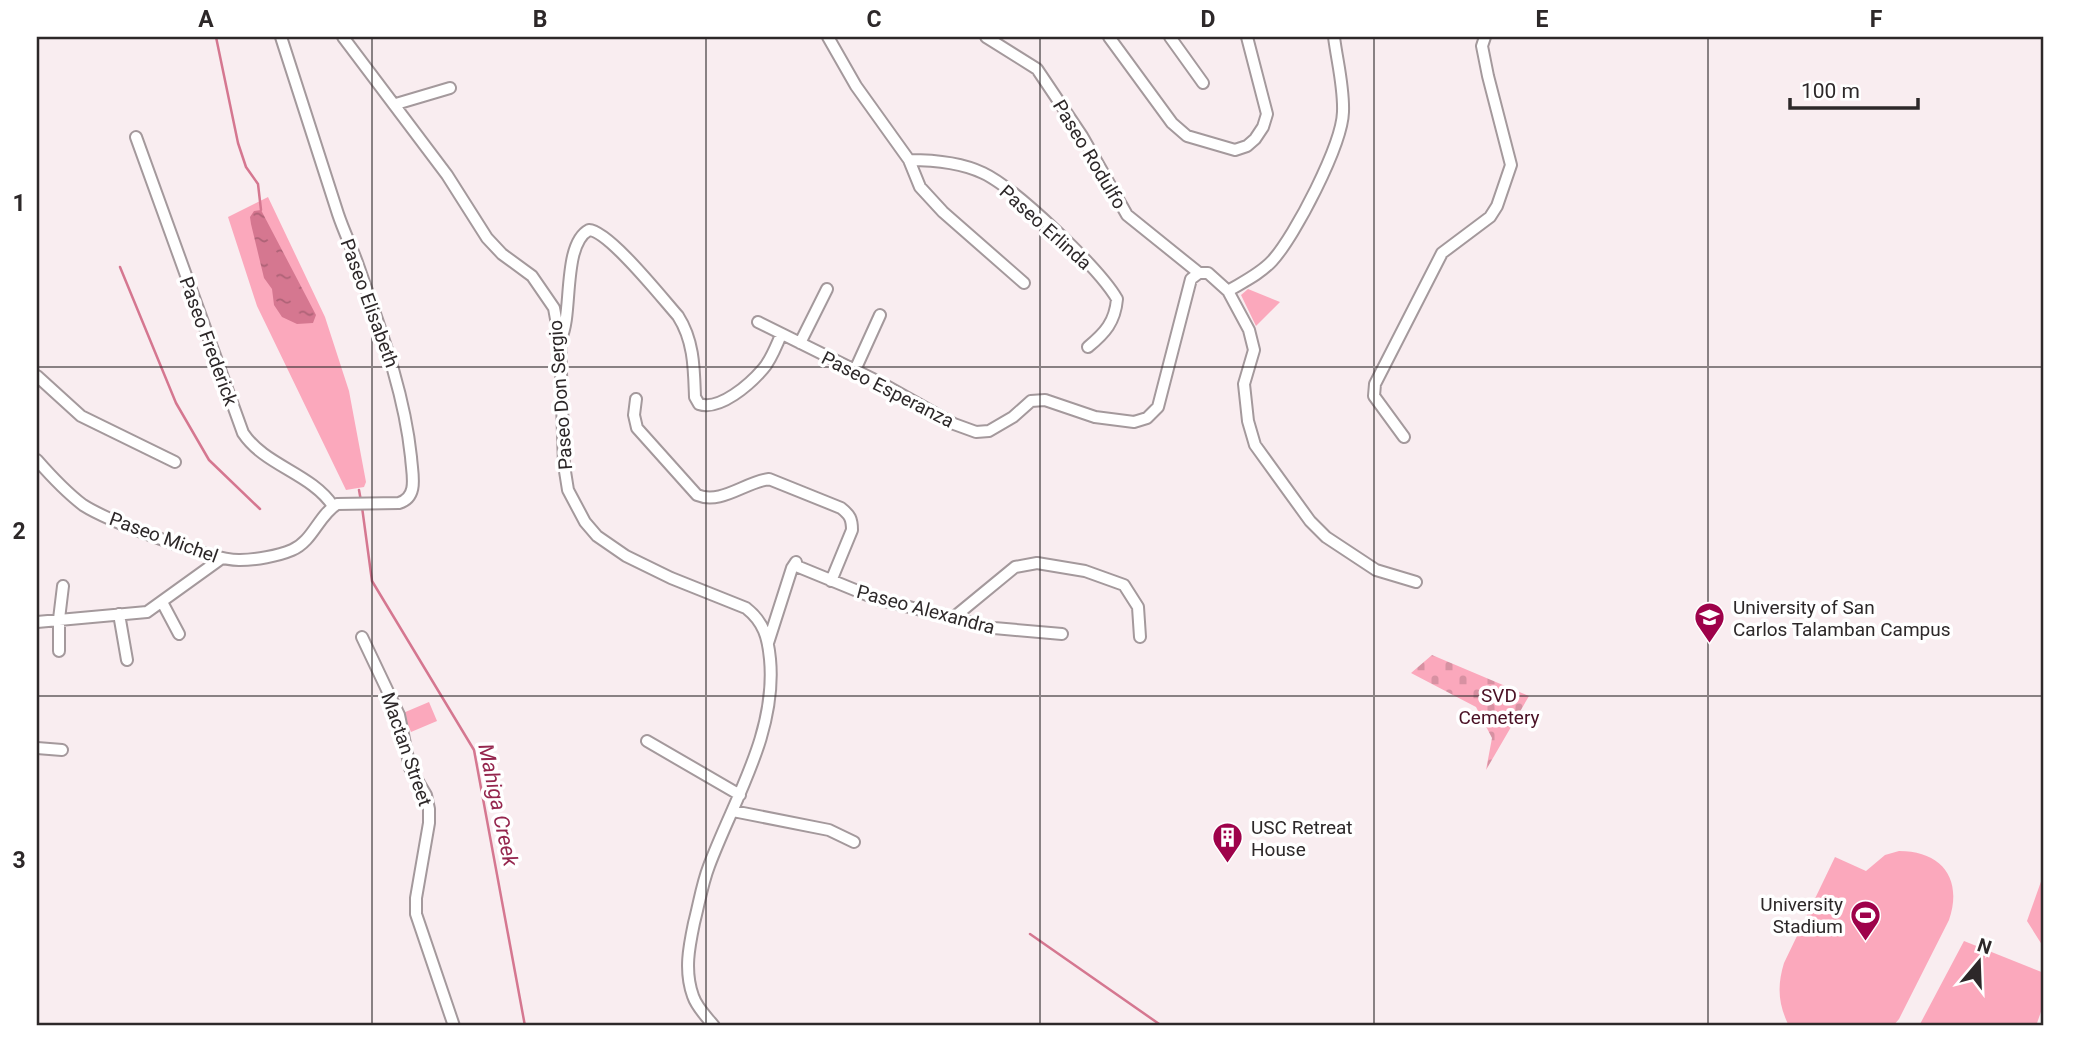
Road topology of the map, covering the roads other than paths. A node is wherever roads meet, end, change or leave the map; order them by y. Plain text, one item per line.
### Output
1 (281, 37) edge
2 (343, 37) edge
3 (828, 37) edge
4 (986, 37) edge
5 (1108, 37) edge
6 (1170, 37) edge
7 (1248, 37) edge
8 (1334, 37) edge
9 (1485, 37) edge
10 (1202, 83) dead end
11 (450, 88) dead end
12 (396, 104) junction
13 (136, 137) dead end
14 (909, 160) junction
15 (1199, 273) junction
16 (1024, 283) dead end
17 (827, 289) dead end
18 (1228, 291) junction
19 (880, 315) dead end
20 (758, 322) dead end
21 (781, 335) junction
22 (560, 341) junction
23 (800, 343) junction
24 (1088, 347) dead end
25 (855, 370) junction
26 (37, 376) edge
27 (636, 400) dead end
28 (1404, 437) dead end
29 (37, 460) edge
30 (175, 462) dead end
31 (333, 506) junction
32 (222, 558) junction
33 (831, 581) junction
34 (1416, 582) dead end
35 (63, 586) dead end
36 (162, 602) junction
37 (119, 614) junction
38 (953, 618) junction
39 (59, 619) junction
40 (37, 622) edge
41 (179, 634) dead end
42 (1062, 634) dead end
43 (362, 637) dead end
44 (1140, 638) dead end
45 (768, 643) junction
46 (59, 651) dead end
47 (127, 660) dead end
48 (647, 741) dead end
49 (37, 748) edge
50 (62, 750) dead end
51 (740, 795) junction
52 (733, 811) junction
53 (854, 842) dead end
54 (454, 1026) edge
55 (714, 1026) edge

1 - 31 street, Paseo Elisabeth
2 - 12 street, Paseo Don Sergio
3 - 14 street
4 - 15 street, Paseo Rodulfo
5 - 7 street
6 - 10 street
8 - 18 street
9 - 28 street
11 - 12 street
12 - 22 street, Paseo Don Sergio
13 - 31 street, Paseo Frederick
14 - 16 street
14 - 24 street, Paseo Erlinda
15 - 18 street, Paseo Rodulfo
15 - 25 street, Paseo Esperanza
17 - 23 street
18 - 34 street, Paseo Rodulfo
19 - 25 street
20 - 21 street, Paseo Esperanza
21 - 22 street
21 - 23 street, Paseo Esperanza
22 - 45 street, Paseo Don Sergio
23 - 25 street, Paseo Esperanza
26 - 30 street
27 - 33 street
29 - 32 street, Paseo Michel
31 - 32 street, Paseo Michel
32 - 36 street
33 - 38 street, Paseo Alexandra
33 - 45 street, Paseo Alexandra
35 - 39 street
36 - 37 street
36 - 41 street
37 - 39 street
37 - 47 street
38 - 42 street, Paseo Alexandra
38 - 44 street
39 - 40 street
39 - 46 street
43 - 54 street, Mactan Street
45 - 51 street, Paseo Don Sergio
48 - 51 street
49 - 50 street
51 - 52 street, Paseo Don Sergio
52 - 53 street
52 - 55 street, Paseo Don Sergio

